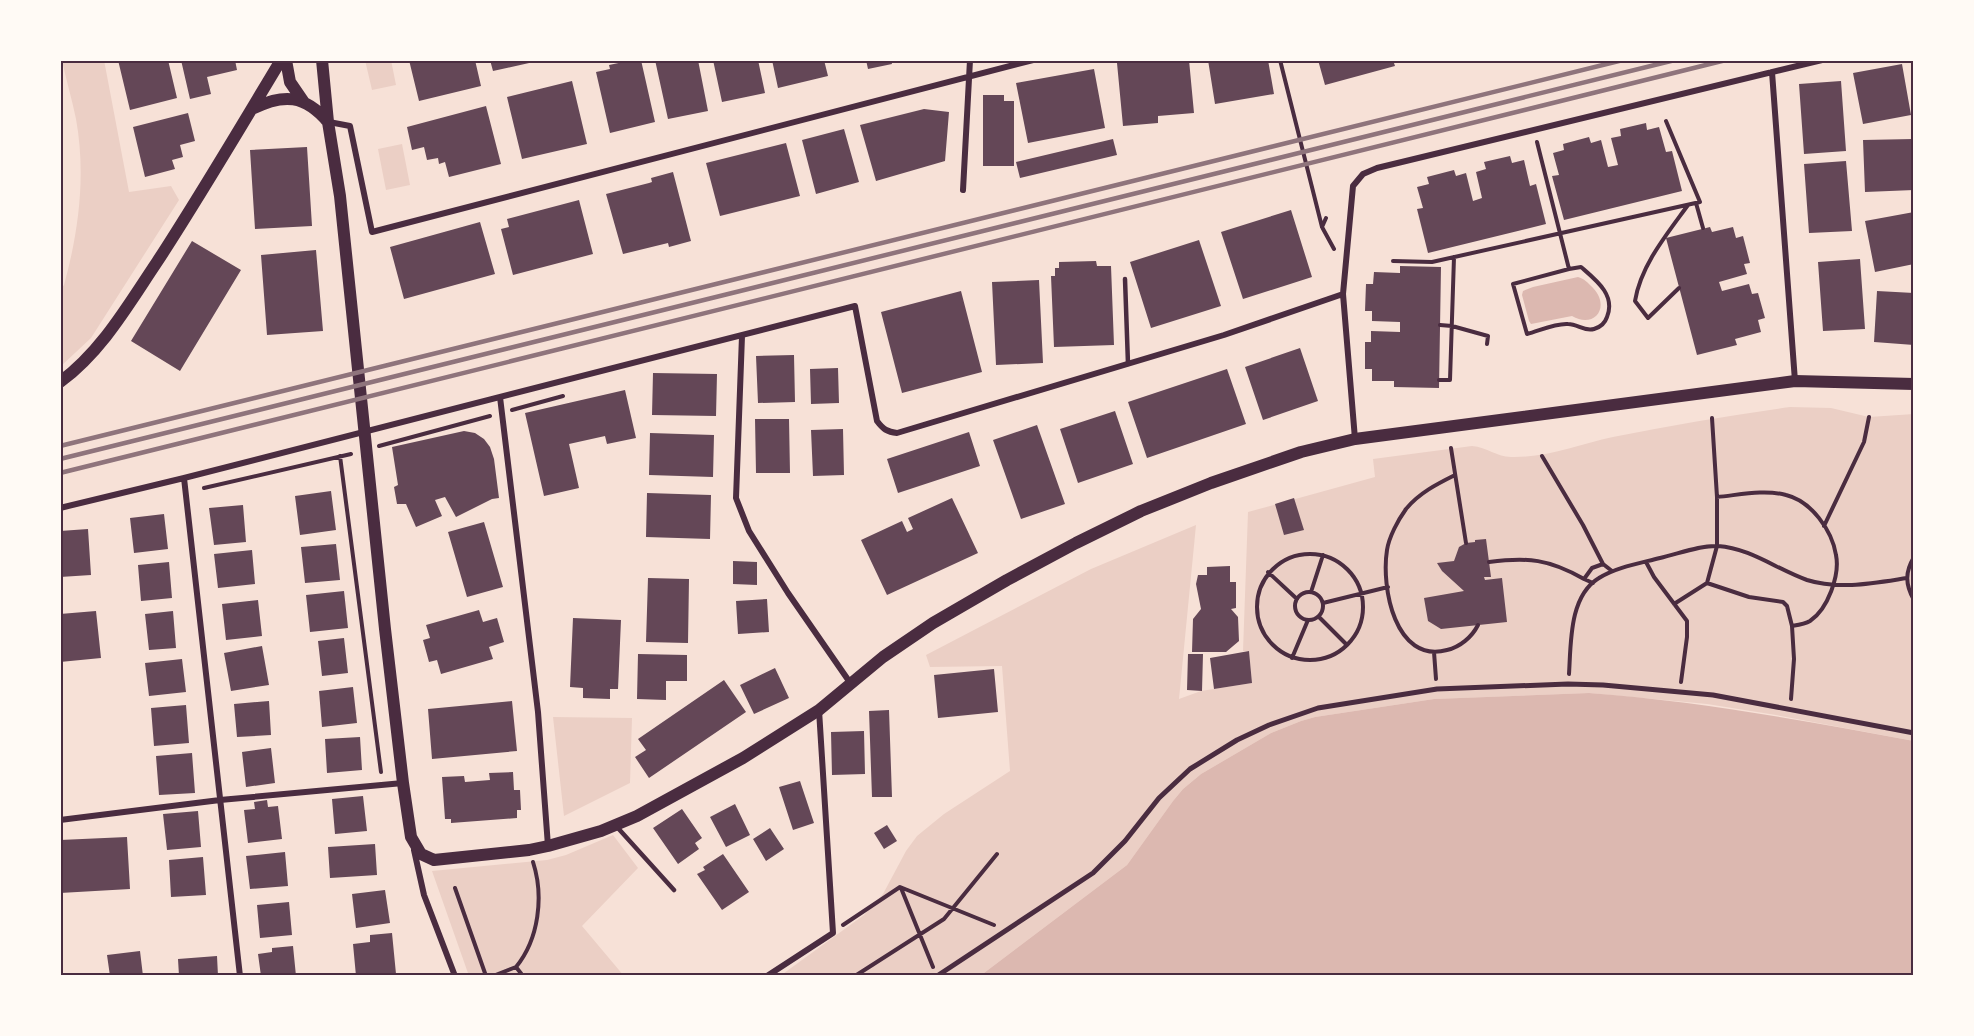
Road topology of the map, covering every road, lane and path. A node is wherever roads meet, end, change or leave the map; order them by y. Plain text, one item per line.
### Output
1 (312, 60) edge
2 (322, 60) edge
3 (970, 60) edge
4 (1033, 60) edge
5 (1280, 60) edge
6 (1822, 60) edge
7 (284, 62) edge
8 (1772, 72) junction
9 (970, 75) junction
10 (324, 84) junction
11 (303, 101) junction
12 (251, 109) junction
13 (1666, 121) dead end
14 (328, 122) junction
15 (1537, 142) dead end
16 (963, 190) dead end
17 (1696, 203) junction
18 (1688, 204) junction
19 (1326, 218) dead end
20 (1703, 228) dead end
21 (1560, 233) junction
22 (1454, 257) junction
23 (1393, 261) dead end
24 (1569, 269) junction
25 (1125, 279) dead end
26 (1679, 288) dead end
27 (1343, 294) junction
28 (1440, 325) dead end
29 (1452, 326) junction
30 (742, 336) junction
31 (1487, 344) dead end
32 (1128, 364) junction
33 (1439, 380) dead end
34 (1795, 381) junction
35 (60, 382) edge
36 (1914, 384) edge
37 (500, 397) junction
38 (1869, 417) dead end
39 (1712, 418) dead end
40 (338, 439) junction
41 (1355, 440) junction
42 (1451, 448) dead end
43 (1542, 456) dead end
44 (1455, 475) junction
45 (184, 478) junction
46 (1717, 496) junction
47 (60, 508) edge
48 (1824, 526) junction
49 (1466, 543) dead end
50 (1717, 546) junction
51 (1323, 555) junction
52 (1914, 557) edge
53 (1489, 562) dead end
54 (1646, 562) junction
55 (1603, 564) junction
56 (1268, 572) junction
57 (1613, 572) junction
58 (1907, 578) junction
59 (1584, 579) junction
60 (1593, 583) junction
61 (1707, 583) junction
62 (1832, 585) junction
63 (1388, 587) junction
64 (1311, 592) junction
65 (1361, 594) junction
66 (1297, 599) junction
67 (1914, 600) edge
68 (1323, 603) junction
69 (1674, 604) junction
70 (1319, 617) junction
71 (1308, 620) junction
72 (1478, 625) dead end
73 (1792, 626) junction
74 (1347, 645) junction
75 (1434, 652) junction
76 (1292, 658) junction
77 (851, 684) junction
78 (1568, 684) junction
79 (1437, 689) junction
80 (1680, 691) junction
81 (1789, 709) junction
82 (819, 710) junction
83 (1914, 733) edge
84 (403, 783) junction
85 (382, 785) junction
86 (220, 800) junction
87 (61, 818) edge
88 (615, 825) junction
89 (411, 837) junction
90 (548, 846) junction
91 (529, 850) junction
92 (997, 854) dead end
93 (434, 860) junction
94 (419, 873) junction
95 (900, 887) junction
96 (455, 888) dead end
97 (674, 890) dead end
98 (954, 909) junction
99 (1007, 930) junction
100 (833, 933) junction
101 (920, 935) junction
102 (516, 967) junction
103 (240, 976) edge
104 (454, 976) edge
105 (486, 976) edge
106 (493, 976) edge
107 (523, 976) edge
108 (767, 976) edge
109 (855, 976) edge
110 (937, 976) edge

1 - 10 main road
2 - 10 main road
3 - 9 street
4 - 9 street
5 - 19 path
6 - 8 street
7 - 11 main road
7 - 12 main road
8 - 27 street
8 - 34 street
9 - 14 street
9 - 16 street
10 - 14 main road
11 - 12 main road
11 - 14 main road
12 - 35 main road
13 - 17 path
14 - 84 main road
15 - 21 path
17 - 18 path
17 - 20 path
18 - 21 path
18 - 26 path
21 - 22 path
21 - 24 path
22 - 23 path
22 - 29 path
24 - 24 path
25 - 32 lane
27 - 32 street
27 - 41 street
28 - 29 path
29 - 31 path
29 - 33 path
30 - 32 street
30 - 37 street
30 - 77 street
34 - 36 main road
34 - 41 main road
37 - 40 street
37 - 90 street
38 - 48 path
39 - 46 path
40 - 45 street
40 - 85 path
41 - 77 main road
42 - 44 path
43 - 55 path
44 - 49 path
44 - 63 path
45 - 47 street
45 - 86 street
46 - 48 path
46 - 50 path
48 - 62 path
50 - 54 path
50 - 61 path
50 - 62 path
51 - 56 path
51 - 64 path
51 - 65 path
52 - 58 path
53 - 59 path
54 - 57 path
54 - 69 path
55 - 57 path
55 - 59 path
56 - 66 path
56 - 76 path
57 - 60 path
58 - 62 path
58 - 67 path
59 - 60 path
60 - 78 path
61 - 69 path
61 - 73 path
62 - 73 path
63 - 65 path
63 - 75 path
64 - 66 path
64 - 68 path
65 - 68 path
65 - 74 path
66 - 71 path
68 - 70 path
69 - 80 path
70 - 71 path
70 - 74 path
71 - 76 path
72 - 75 path
73 - 81 path
74 - 76 path
75 - 79 path
77 - 82 main road
78 - 79 street
78 - 80 street
79 - 99 street
80 - 81 street
81 - 83 street
82 - 88 main road
82 - 100 street
84 - 85 street
84 - 89 main road
85 - 86 street
86 - 87 street
86 - 103 street
88 - 90 main road
88 - 97 lane
89 - 93 main road
89 - 94 street
90 - 91 main road
91 - 93 main road
91 - 102 path
92 - 98 path
93 - 94 street
94 - 104 street
95 - 98 path
95 - 100 path
95 - 101 path
96 - 105 path
98 - 99 path
98 - 101 path
99 - 110 street
100 - 108 street
101 - 109 path
101 - 110 path
102 - 106 path
102 - 107 path

